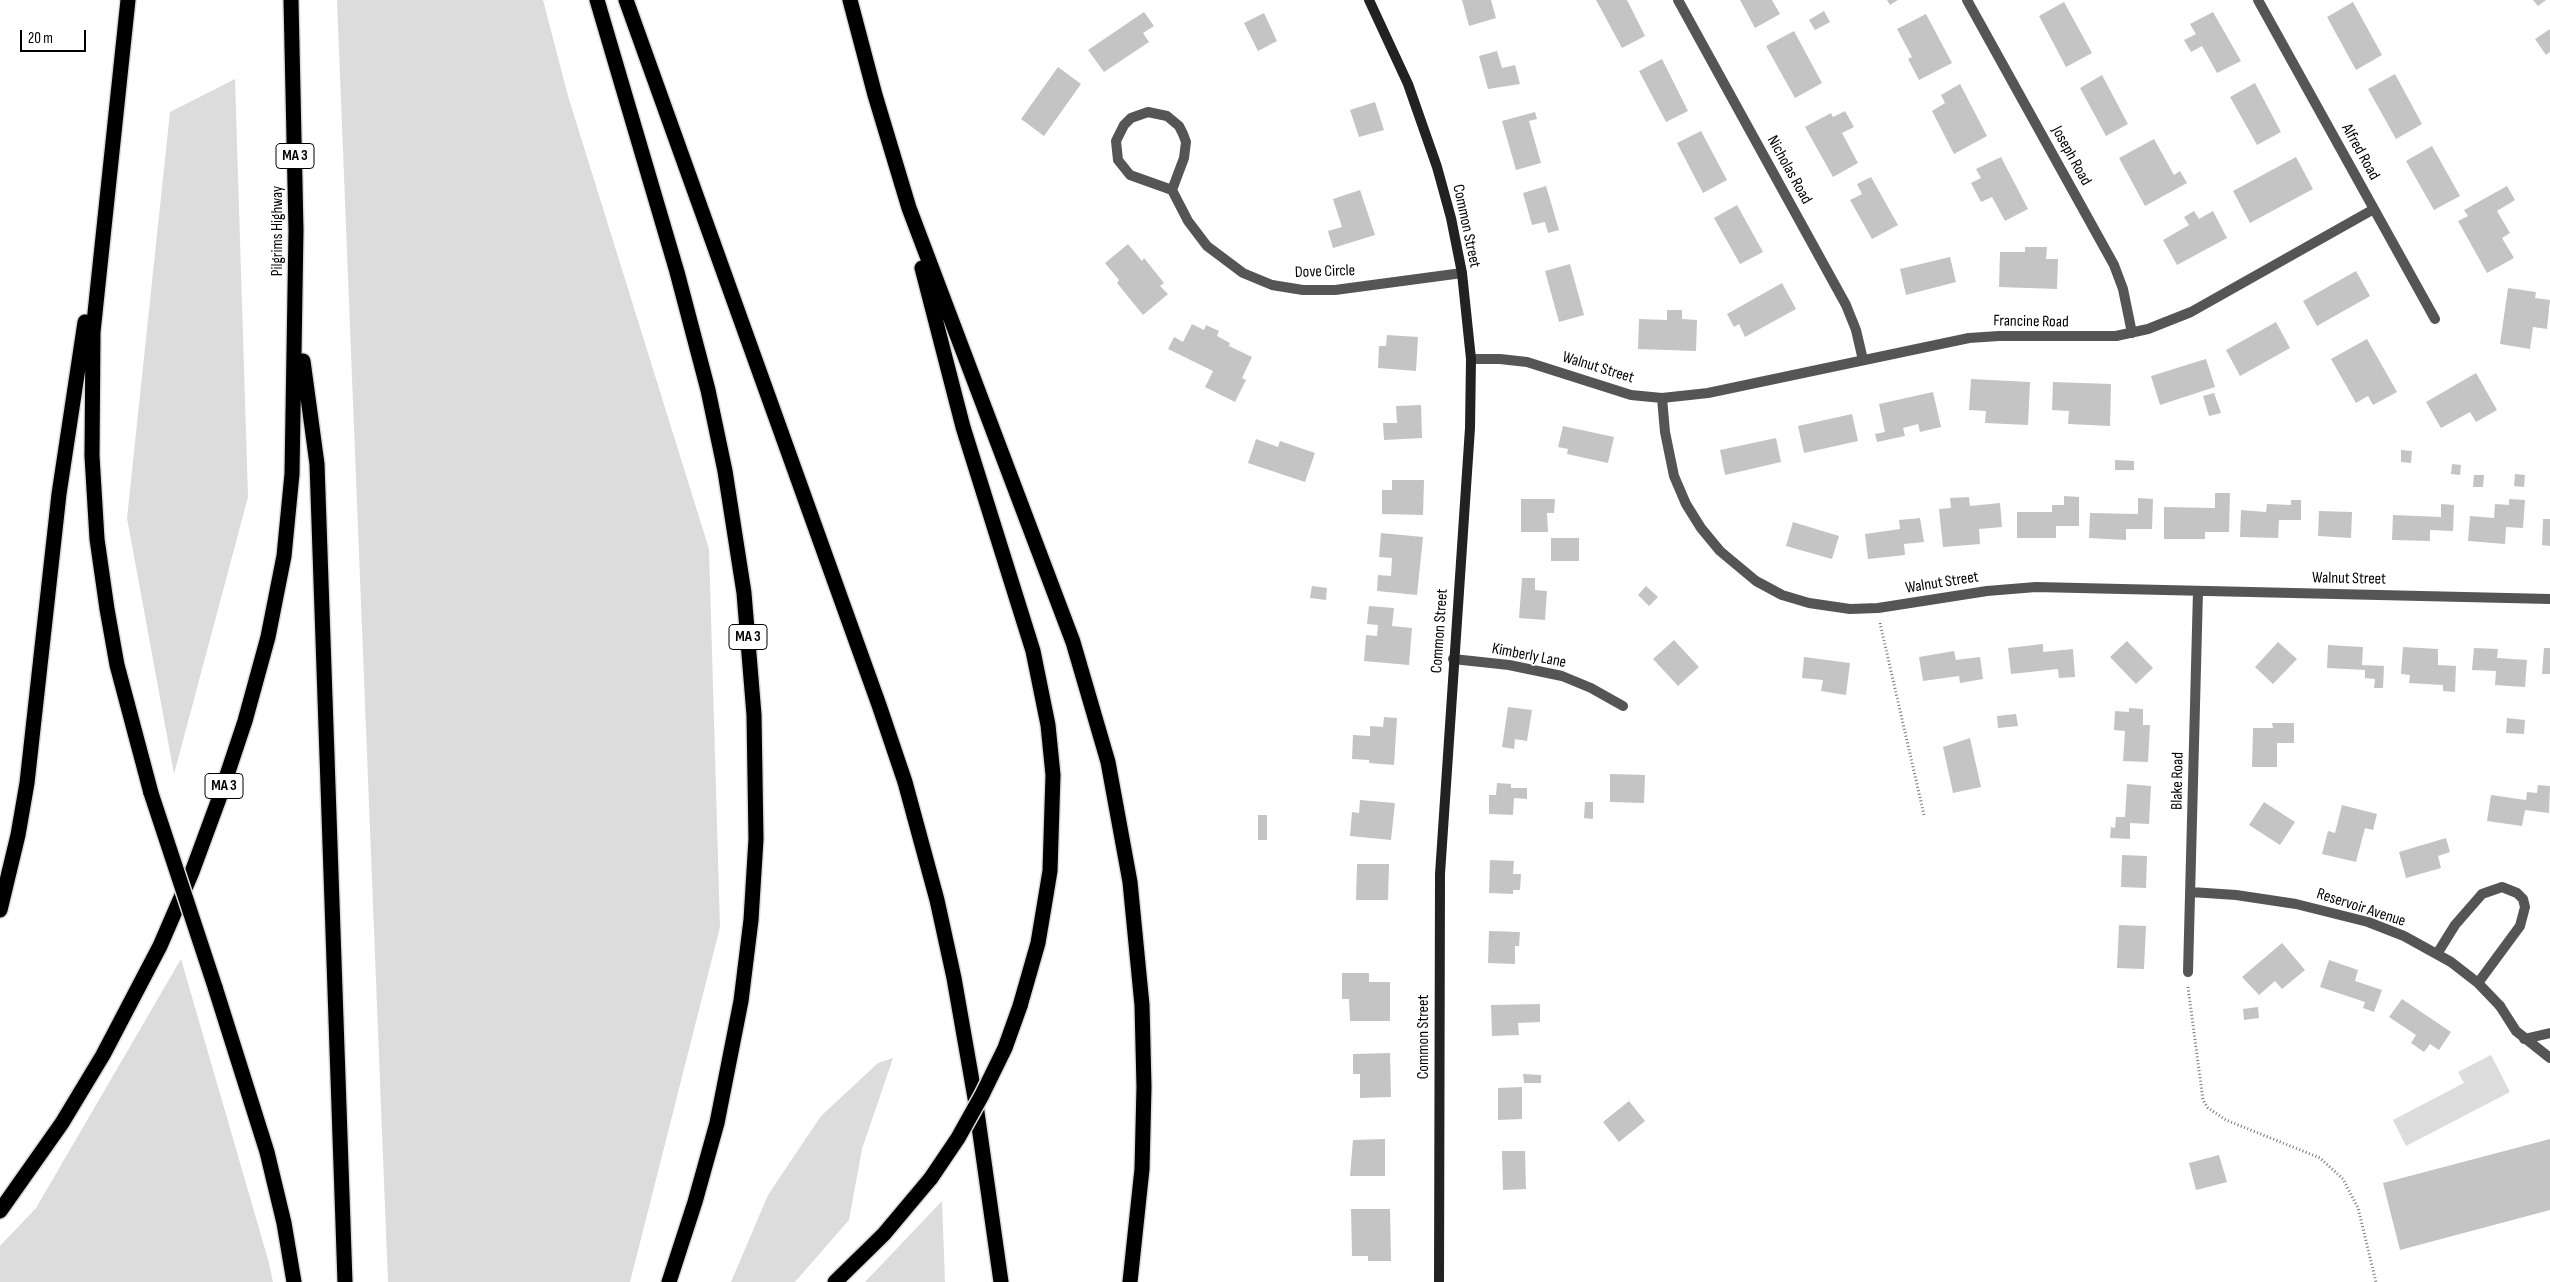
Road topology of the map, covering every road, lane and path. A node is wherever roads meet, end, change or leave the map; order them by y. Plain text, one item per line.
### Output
1 (128, 0) edge
2 (291, 0) edge
3 (597, 0) edge
4 (626, 0) edge
5 (850, 0) edge
6 (1369, 0) edge
7 (1678, 0) edge
8 (1967, 0) edge
9 (2258, 0) edge
10 (110, 172) junction
11 (898, 172) junction
12 (1172, 190) junction
13 (2374, 209) junction
14 (1462, 273) junction
15 (296, 312) junction
16 (2435, 319) dead end
17 (2132, 333) junction
18 (1471, 359) junction
19 (1863, 360) junction
20 (1662, 398) junction
21 (2198, 591) junction
22 (2550, 599) edge
23 (1878, 608) junction
24 (1453, 659) junction
25 (1623, 706) dead end
26 (1924, 815) dead end
27 (2191, 892) junction
28 (0, 910) edge
29 (2437, 954) junction
30 (2188, 972) joint
31 (2478, 983) junction
32 (2550, 1033) edge
33 (2524, 1039) junction
34 (2550, 1058) edge
35 (0, 1211) edge
36 (294, 1282) edge
37 (345, 1282) edge
38 (668, 1282) edge
39 (835, 1282) edge
40 (1001, 1282) edge
41 (1130, 1282) edge
42 (1439, 1282) edge
43 (2376, 1282) edge

1 - 10 highway
2 - 15 highway, Pilgrims Highway / MA 3
3 - 38 highway, MA 3
4 - 40 highway
5 - 11 highway
6 - 14 street, Common Street
7 - 19 street, Nicholas Road
8 - 17 street, Joseph Road
9 - 13 street, Alfred Road
10 - 28 highway
10 - 36 highway, bridge
11 - 39 highway, bridge
11 - 41 highway
12 - 12 street
12 - 14 street, Dove Circle
13 - 16 street, Alfred Road
13 - 17 street, Francine Road
14 - 18 street, Common Street
15 - 35 highway, MA 3
15 - 37 highway
17 - 19 street, Francine Road
18 - 20 street, Walnut Street
18 - 24 street, Common Street
19 - 20 street, Francine Road
20 - 23 street, Walnut Street
21 - 22 street, Walnut Street
21 - 23 street, Walnut Street
21 - 27 street, Blake Road
23 - 26 path
24 - 25 street, Kimberly Lane
24 - 42 street, Common Street
27 - 29 street, Reservoir Avenue
27 - 30 street, Blake Road
29 - 31 street, Reservoir Avenue
29 - 31 street
30 - 43 path
31 - 33 street, Reservoir Avenue
32 - 33 street
33 - 34 street, Reservoir Avenue

